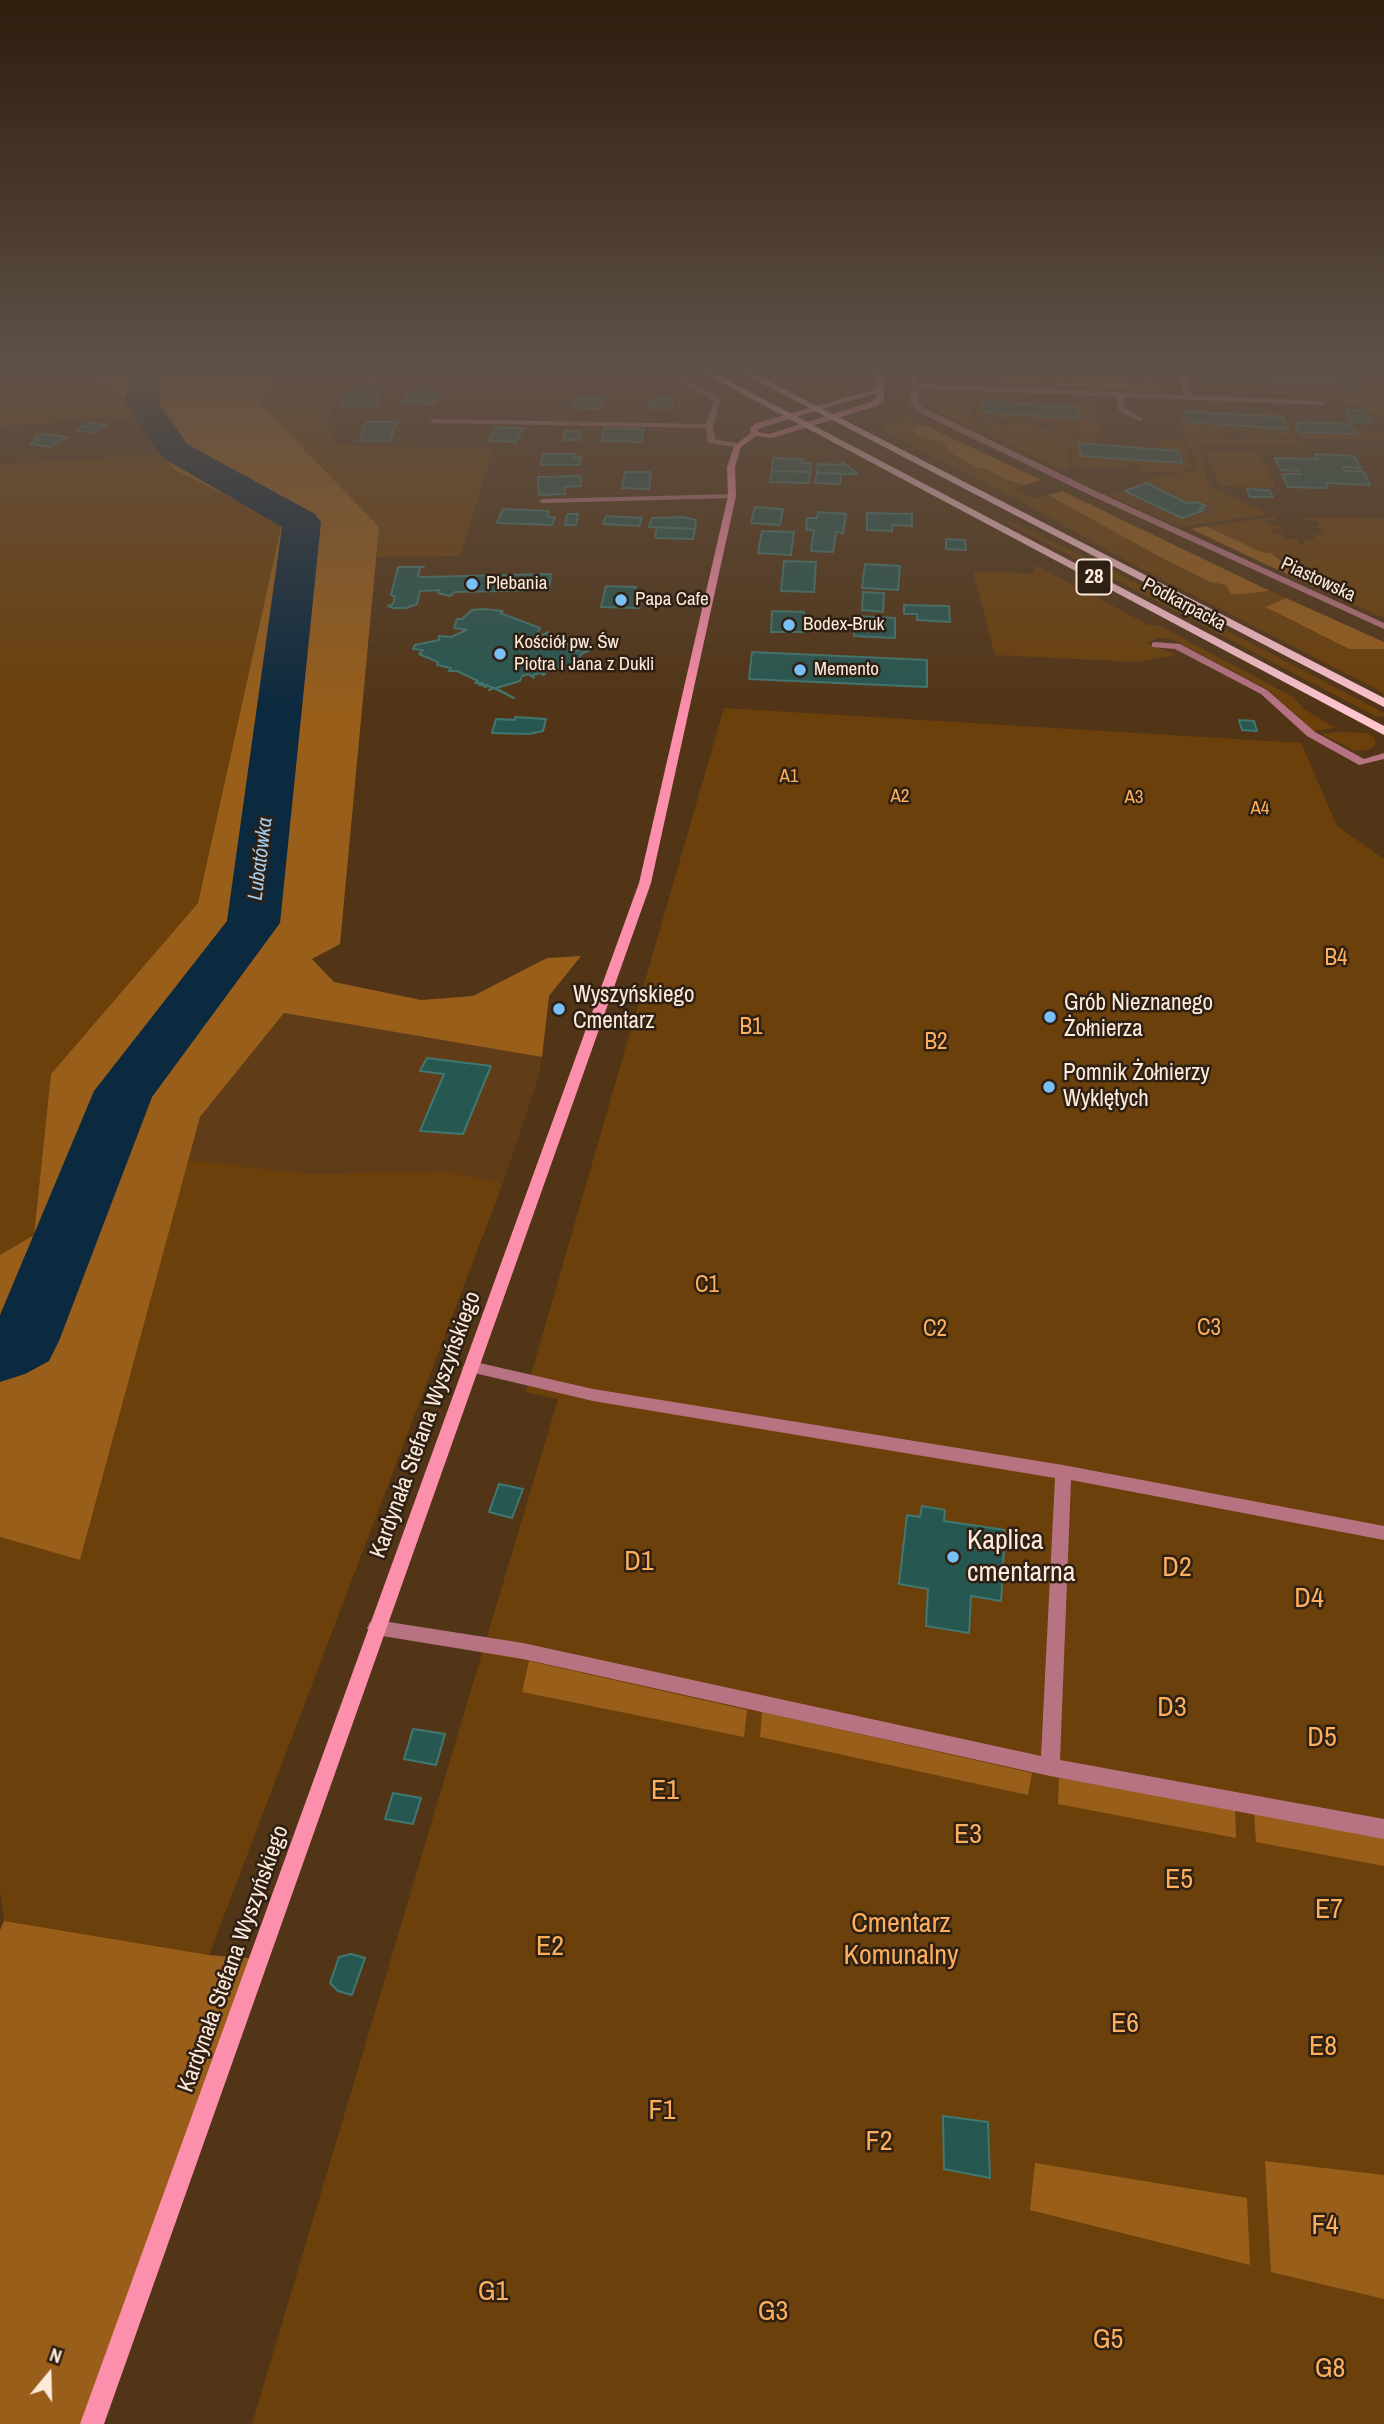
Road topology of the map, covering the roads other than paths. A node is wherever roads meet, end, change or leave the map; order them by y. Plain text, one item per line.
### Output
1 (732, 486) edge
2 (919, 486) edge
3 (966, 486) edge
4 (1078, 486) edge
5 (732, 496) junction
6 (542, 501) dead end
7 (1384, 626) edge
8 (1155, 645) dead end
9 (1384, 703) edge
10 (1384, 731) edge
11 (1384, 755) edge
12 (471, 1367) junction
13 (1063, 1472) junction
14 (1384, 1534) edge
15 (376, 1628) junction
16 (1050, 1767) junction
17 (1384, 1829) edge
18 (92, 2424) edge

1 - 5 street, Kardynała Stefana Wyszyńskiego
2 - 10 main road, Podkarpacka / 28
3 - 9 main road, Podkarpacka / 28
4 - 7 street, Piastowska
5 - 6 street
5 - 12 street, Kardynała Stefana Wyszyńskiego
8 - 11 street
12 - 13 street
12 - 15 street, Kardynała Stefana Wyszyńskiego
13 - 14 street
13 - 16 street
15 - 16 street
15 - 18 street, Kardynała Stefana Wyszyńskiego
16 - 17 street

